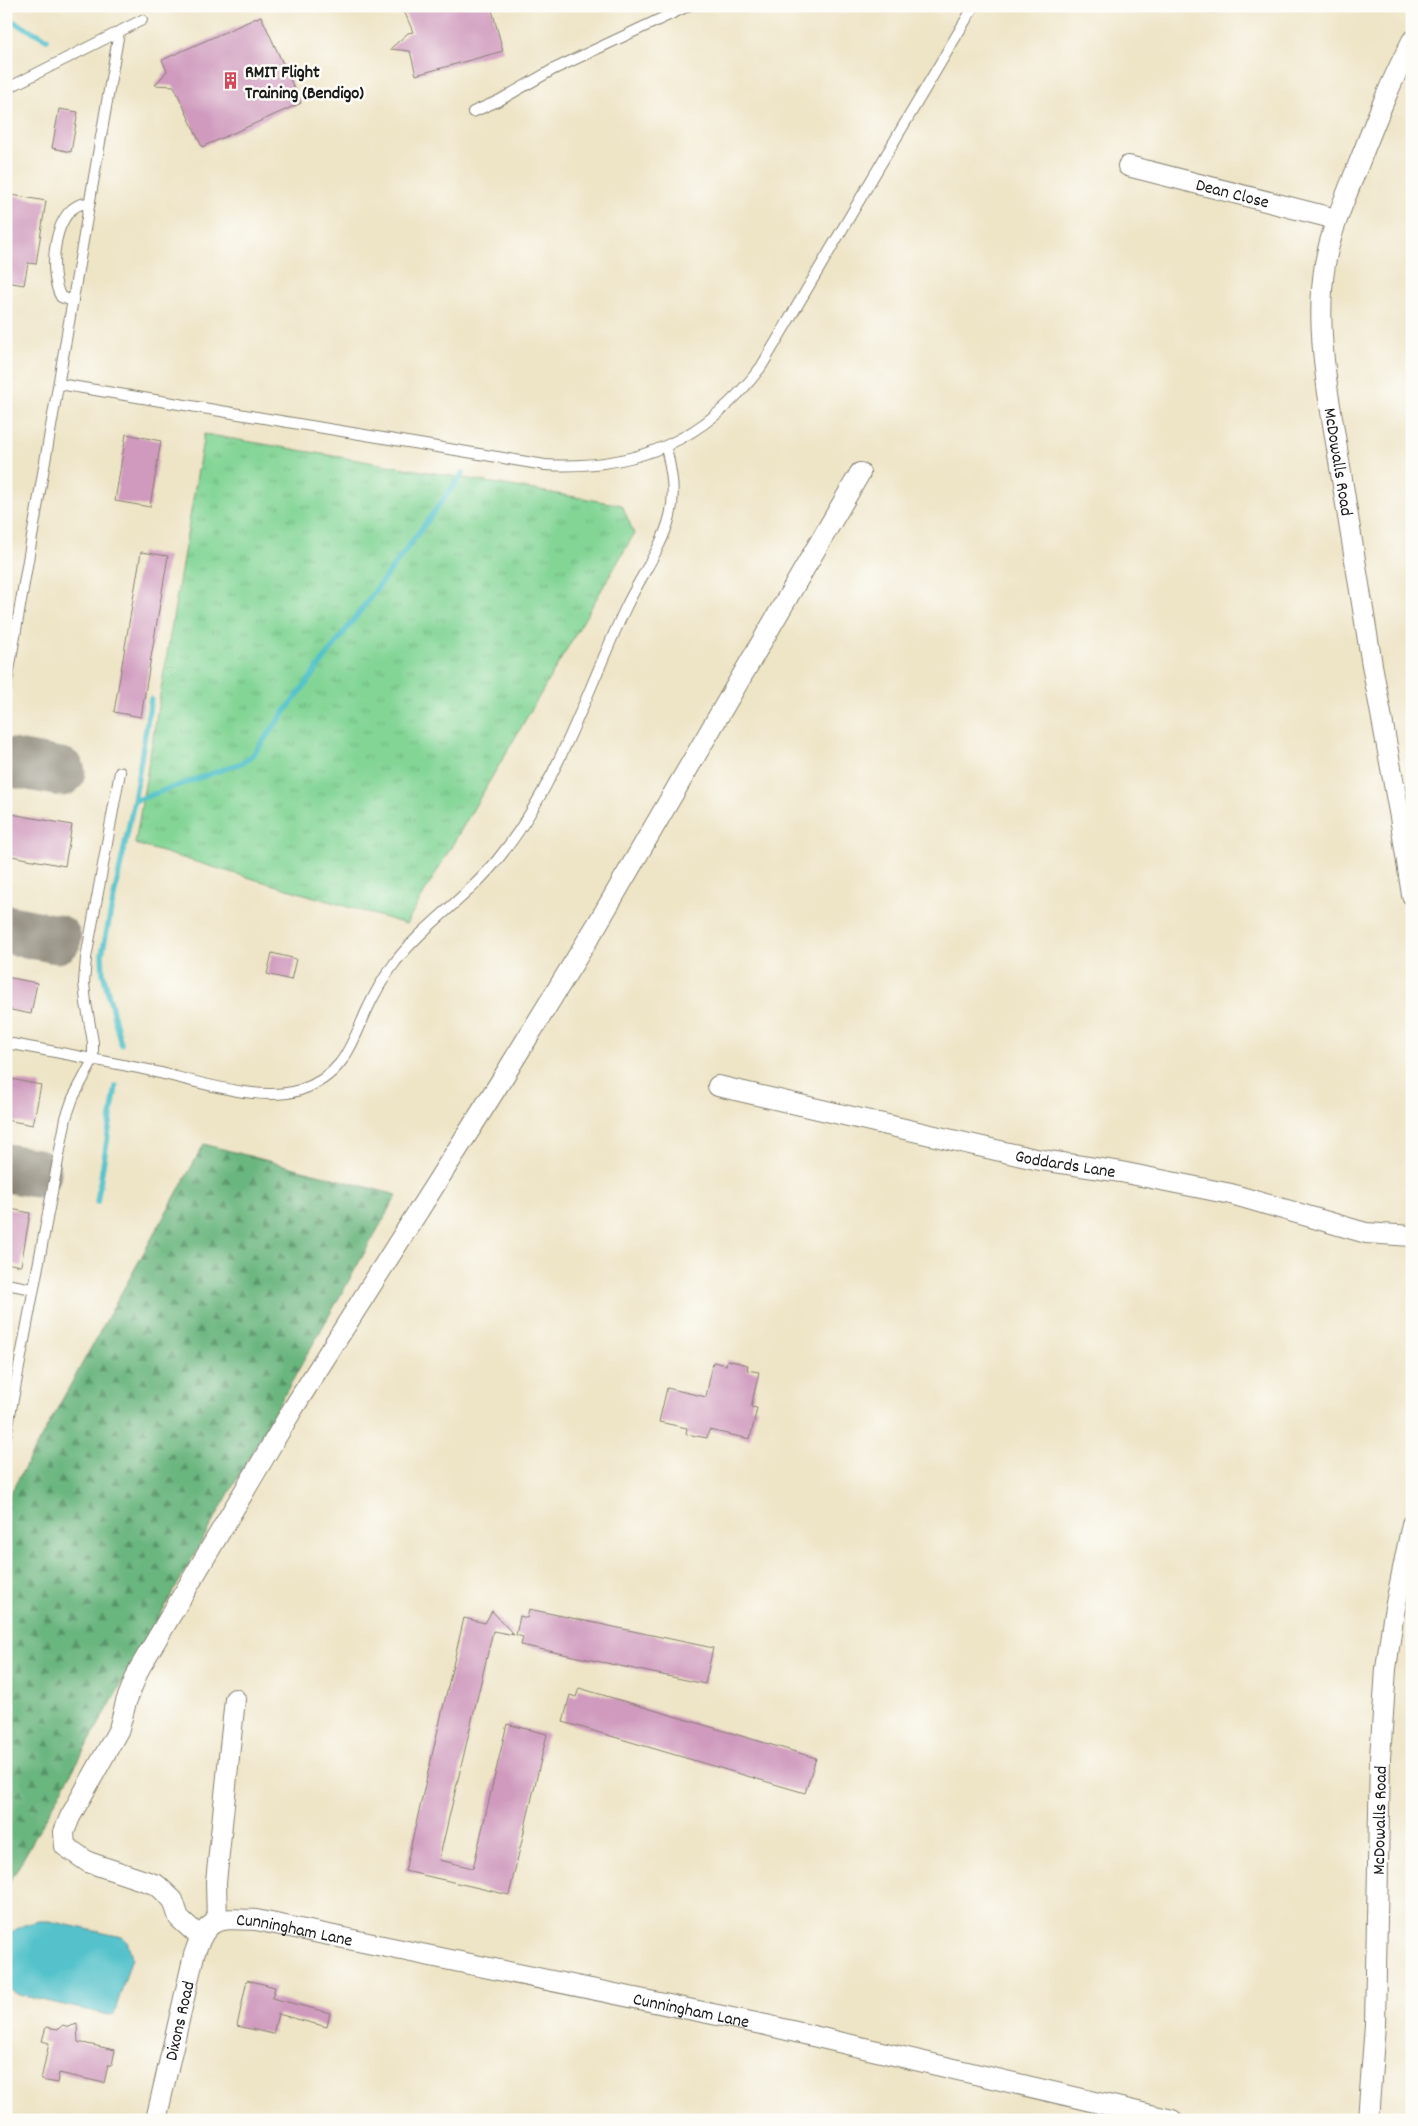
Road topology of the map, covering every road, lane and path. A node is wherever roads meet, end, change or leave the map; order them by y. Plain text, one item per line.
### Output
1 (688, 6) edge
2 (974, 6) edge
3 (142, 20) dead end
4 (119, 32) junction
5 (1412, 41) edge
6 (6, 89) edge
7 (473, 112) dead end
8 (1128, 166) dead end
9 (90, 203) junction
10 (1336, 219) junction
11 (73, 301) junction
12 (59, 384) junction
13 (666, 447) junction
14 (860, 473) dead end
15 (6, 688) edge
16 (120, 772) dead end
17 (1412, 895) edge
18 (6, 1043) edge
19 (93, 1060) junction
20 (718, 1086) dead end
21 (1412, 1236) edge
22 (6, 1284) edge
23 (33, 1289) junction
24 (6, 1436) edge
25 (1412, 1524) edge
26 (235, 1699) dead end
27 (209, 1927) junction
28 (156, 2120) edge
29 (1172, 2120) edge
30 (1368, 2120) edge

1 - 7 lane
2 - 13 lane
3 - 4 lane
4 - 6 lane
4 - 9 lane
5 - 10 street, McDowalls Road
8 - 10 street, Dean Close
9 - 11 lane
9 - 11 lane
10 - 17 street, McDowalls Road
11 - 12 lane
12 - 13 lane
12 - 15 lane
13 - 19 lane
14 - 27 street
16 - 19 lane
18 - 19 lane
19 - 23 lane
20 - 21 street, Goddards Lane
22 - 23 lane
23 - 24 lane
25 - 30 street, McDowalls Road
26 - 27 street, Dixons Road
27 - 28 street, Dixons Road
27 - 29 street, Cunningham Lane

